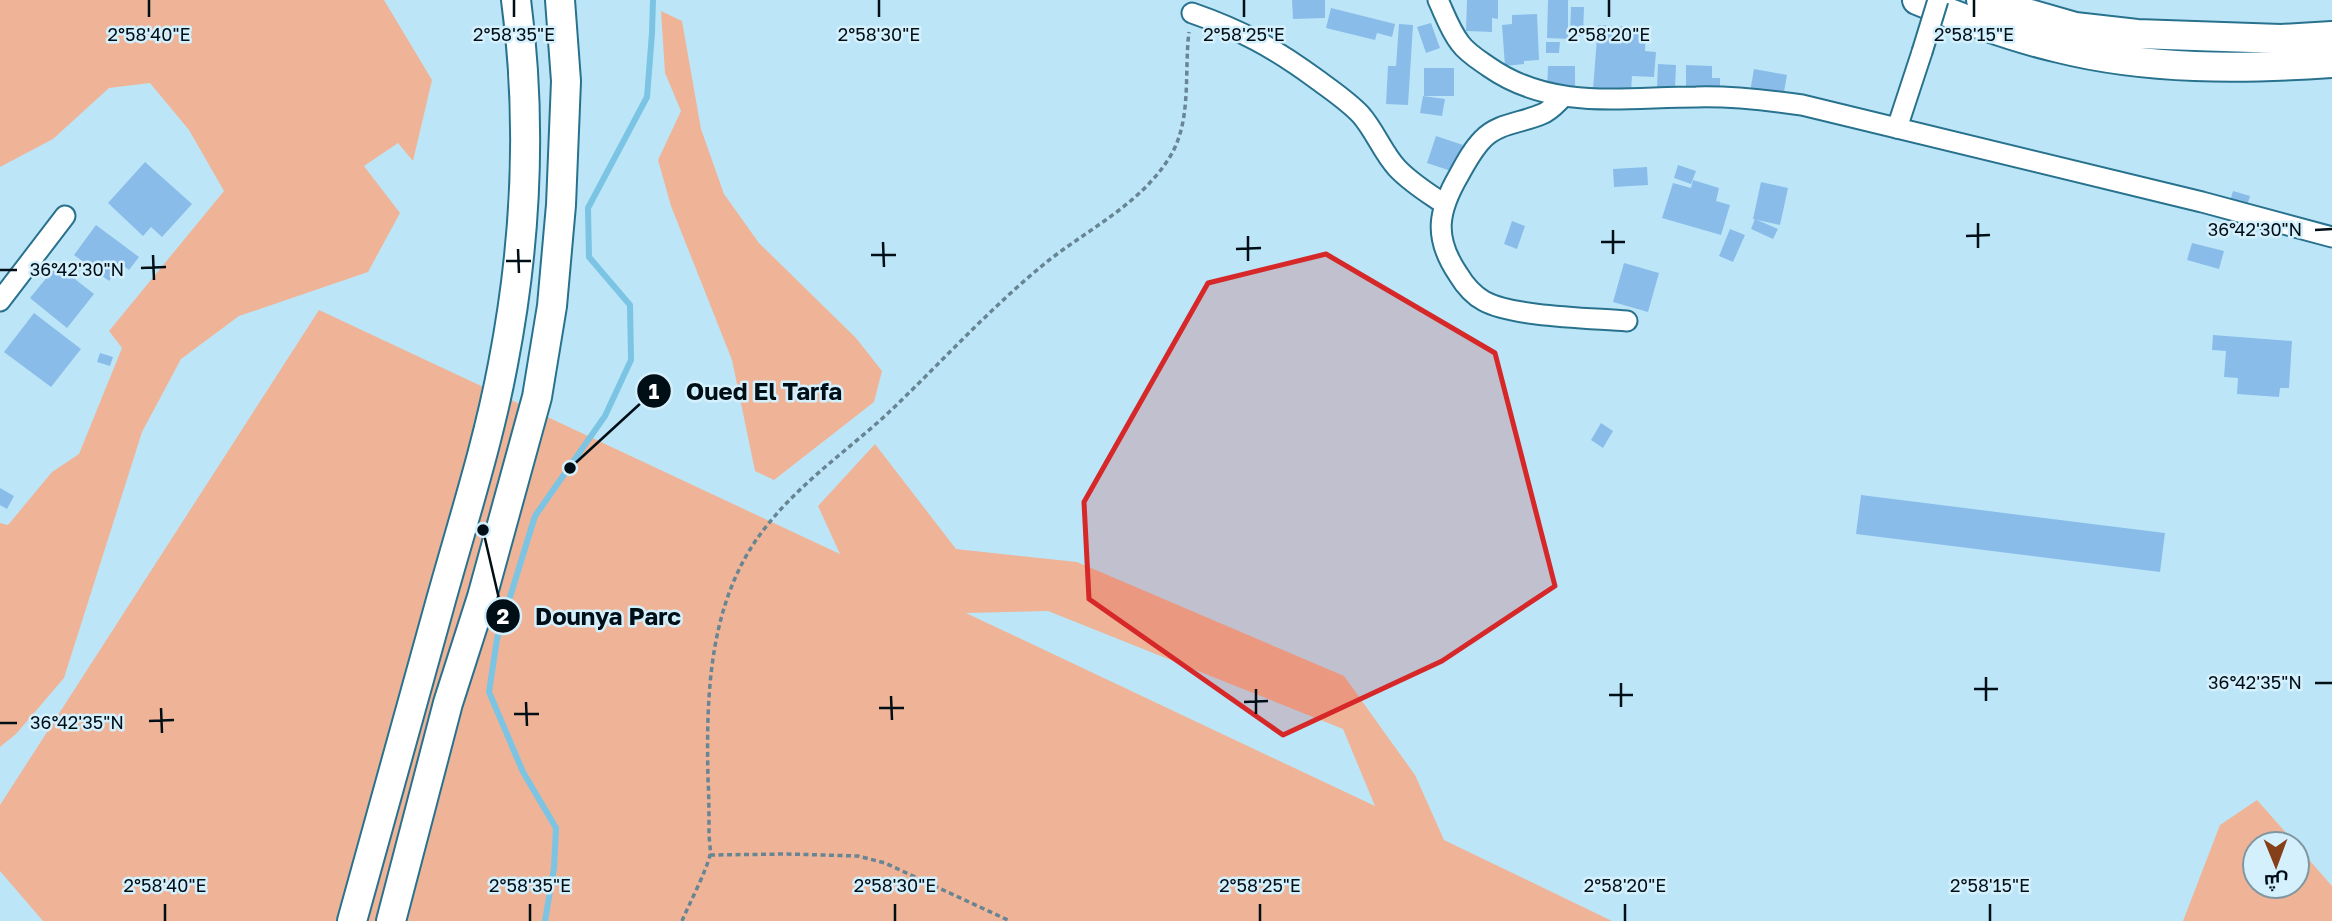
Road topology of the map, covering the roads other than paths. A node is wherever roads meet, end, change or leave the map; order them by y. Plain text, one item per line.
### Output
1 (516, 0) edge
2 (560, 0) edge
3 (1917, 0) edge
4 (1938, 0) edge
5 (1981, 0) edge
6 (1438, 1) edge
7 (1192, 13) road end
8 (2332, 36) edge
9 (2332, 62) edge
10 (1562, 97) junction
11 (1897, 128) junction
12 (1444, 204) junction
13 (65, 216) dead end
14 (2332, 237) edge
15 (0, 301) edge
16 (1627, 321) dead end
17 (352, 921) edge
18 (391, 921) edge

1 - 17 highway
2 - 18 highway
3 - 9 highway
4 - 11 street, bridge
5 - 8 highway
6 - 10 street
7 - 12 street
10 - 11 street
10 - 12 street
11 - 14 street
12 - 16 street
13 - 15 street

